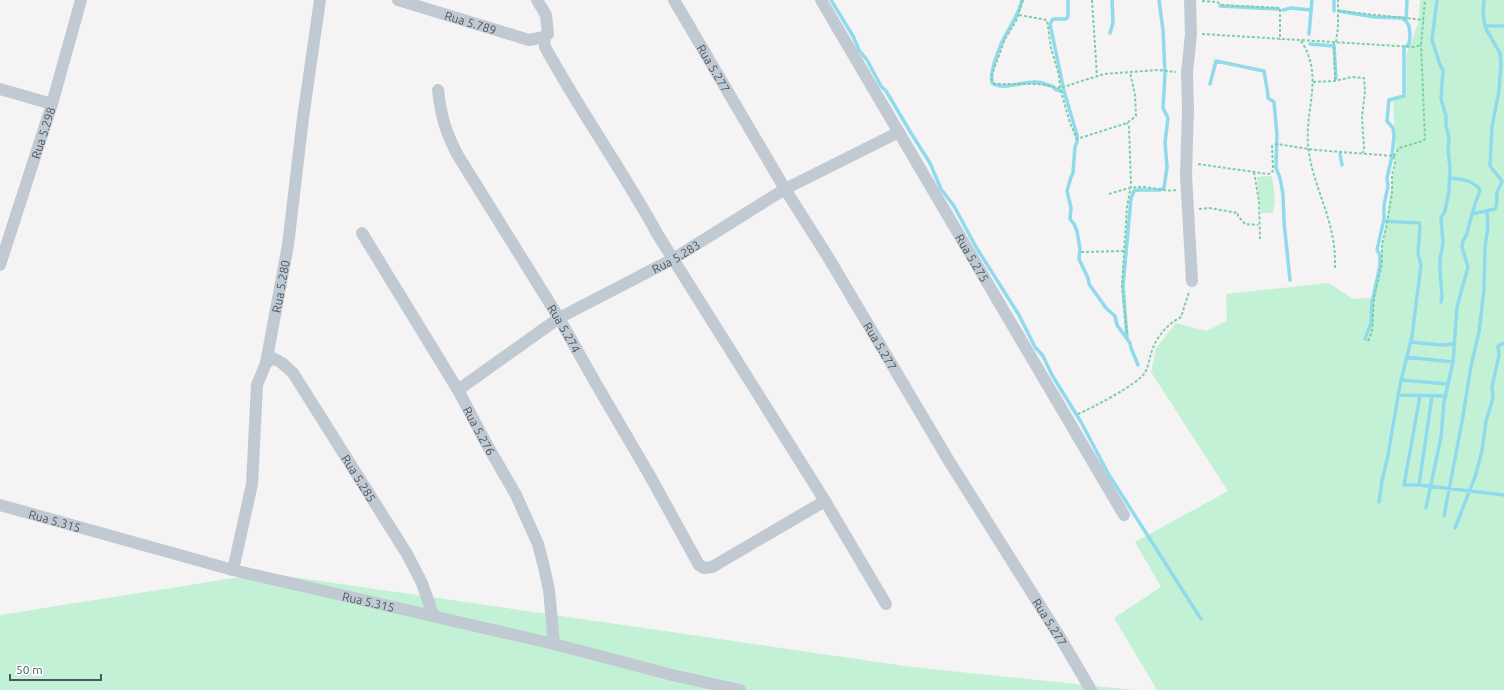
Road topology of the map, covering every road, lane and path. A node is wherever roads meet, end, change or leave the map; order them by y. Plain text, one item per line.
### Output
1 (81, 0) edge
2 (320, 0) edge
3 (398, 0) edge
4 (537, 0) edge
5 (674, 0) edge
6 (821, 0) edge
7 (1023, 0) edge
8 (1092, 0) edge
9 (1338, 0) edge
10 (1425, 0) edge
11 (1190, 1) edge
12 (1338, 11) junction
13 (1018, 15) junction
14 (1424, 20) junction
15 (1191, 34) junction
16 (544, 37) junction
17 (1280, 40) junction
18 (1301, 41) junction
19 (1335, 42) junction
20 (1421, 45) junction
21 (1130, 72) junction
22 (1187, 73) junction
23 (1097, 76) junction
24 (1335, 81) junction
25 (1313, 82) junction
26 (0, 88) edge
27 (1060, 88) junction
28 (438, 90) dead end
29 (52, 104) junction
30 (1127, 123) junction
31 (899, 132) junction
32 (1309, 149) junction
33 (1363, 153) junction
34 (1394, 156) junction
35 (1186, 163) junction
36 (1254, 172) junction
37 (1130, 188) junction
38 (786, 189) junction
39 (1187, 189) junction
40 (1109, 194) dead end
41 (1189, 209) junction
42 (1258, 225) dead end
43 (362, 233) dead end
44 (1260, 239) dead end
45 (1124, 251) junction
46 (1081, 252) dead end
47 (673, 259) junction
48 (0, 265) edge
49 (1335, 270) dead end
50 (1192, 281) joint
51 (560, 318) junction
52 (1127, 333) dead end
53 (1368, 341) dead end
54 (266, 363) junction
55 (458, 390) junction
56 (1070, 422) junction
57 (825, 501) junction
58 (0, 505) edge
59 (1124, 515) dead end
60 (233, 570) junction
61 (886, 604) dead end
62 (433, 615) junction
63 (554, 644) junction
64 (740, 690) edge
65 (1091, 690) edge

1 - 29 street, Rua 5.298
2 - 54 street, Rua 5.280
3 - 16 street, Rua 5.789
4 - 16 street
5 - 38 street, Rua 5.277
6 - 31 street, Rua 5.275
7 - 13 path
8 - 23 path
9 - 12 path
10 - 14 path
11 - 15 street
11 - 17 path
12 - 14 path
12 - 19 path
13 - 27 path
13 - 27 path
14 - 20 path
15 - 17 path
15 - 22 street
16 - 47 street
17 - 18 path
18 - 19 path
18 - 25 path
19 - 20 path
19 - 24 path
20 - 34 path
21 - 22 path
21 - 23 path
21 - 30 path
22 - 35 street
23 - 27 path
24 - 25 path
24 - 33 path
25 - 32 path
26 - 29 street
27 - 30 path
28 - 51 street, Rua 5.274
29 - 48 street, Rua 5.298
30 - 37 path
31 - 38 street, Rua 5.283
31 - 56 street, Rua 5.275
32 - 33 path
32 - 36 path
32 - 49 path
33 - 34 path
34 - 53 path
35 - 36 path
35 - 39 street
36 - 44 path
37 - 39 path
37 - 40 path
37 - 45 path
38 - 47 street, Rua 5.283
38 - 65 street, Rua 5.277
39 - 41 street
41 - 42 path
41 - 50 street
43 - 55 street, Rua 5.276
45 - 46 path
45 - 52 path
47 - 51 street, Rua 5.283
47 - 57 street
50 - 56 path
51 - 55 street, Rua 5.283
51 - 57 street, Rua 5.274
54 - 60 street, Rua 5.280
54 - 62 street, Rua 5.285
55 - 63 street, Rua 5.276
56 - 59 street, Rua 5.275
57 - 61 street
58 - 60 street, Rua 5.315
60 - 62 street, Rua 5.315
62 - 63 street, Rua 5.315
63 - 64 street, Rua 5.315

